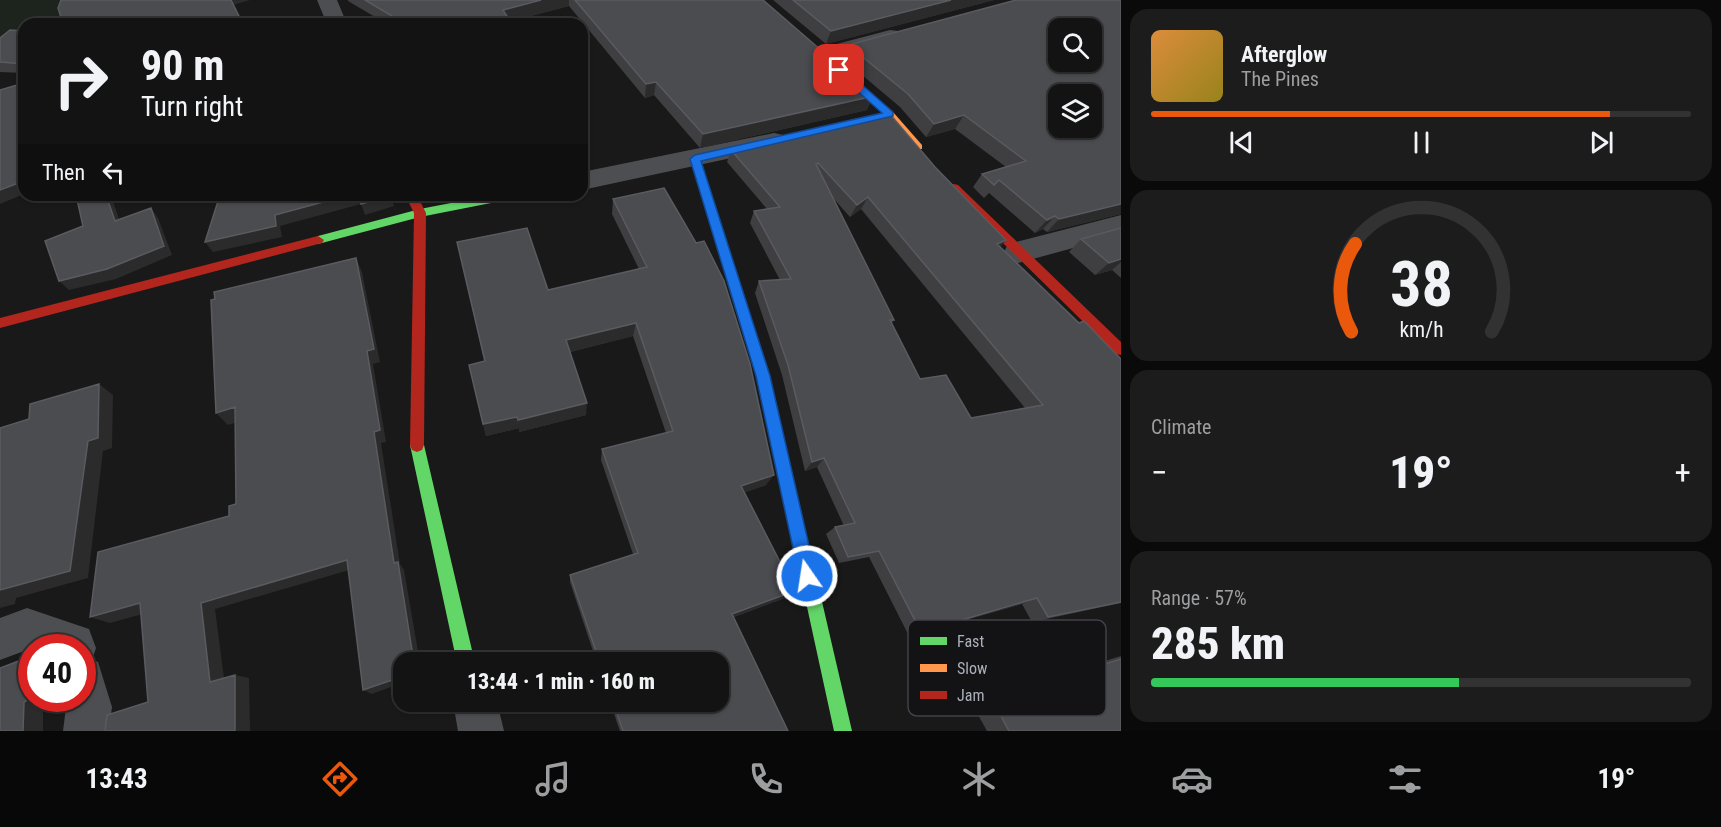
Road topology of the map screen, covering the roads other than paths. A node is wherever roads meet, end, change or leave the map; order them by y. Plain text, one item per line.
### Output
1 (327, 0) edge
2 (334, 18) edge
3 (913, 30) edge
4 (818, 51) joint
5 (798, 135) edge
6 (925, 156) edge
7 (695, 159) junction
8 (588, 180) edge
9 (946, 180) edge
10 (414, 201) edge
11 (481, 201) edge
12 (420, 213) junction
13 (1121, 225) edge
14 (1018, 252) junction
15 (0, 324) edge
16 (1121, 350) edge
17 (43, 634) edge
18 (0, 639) edge
19 (464, 652) edge
20 (88, 712) edge
21 (477, 712) edge
22 (86, 731) edge
23 (481, 731) edge
24 (843, 731) edge

1 - 2 street
3 - 4 street
4 - 6 street
5 - 7 street
7 - 8 street
7 - 24 street
9 - 14 street
10 - 12 street
11 - 12 street
12 - 15 street
12 - 19 street
13 - 14 street
14 - 16 street
17 - 18 street
20 - 22 street
21 - 23 street

